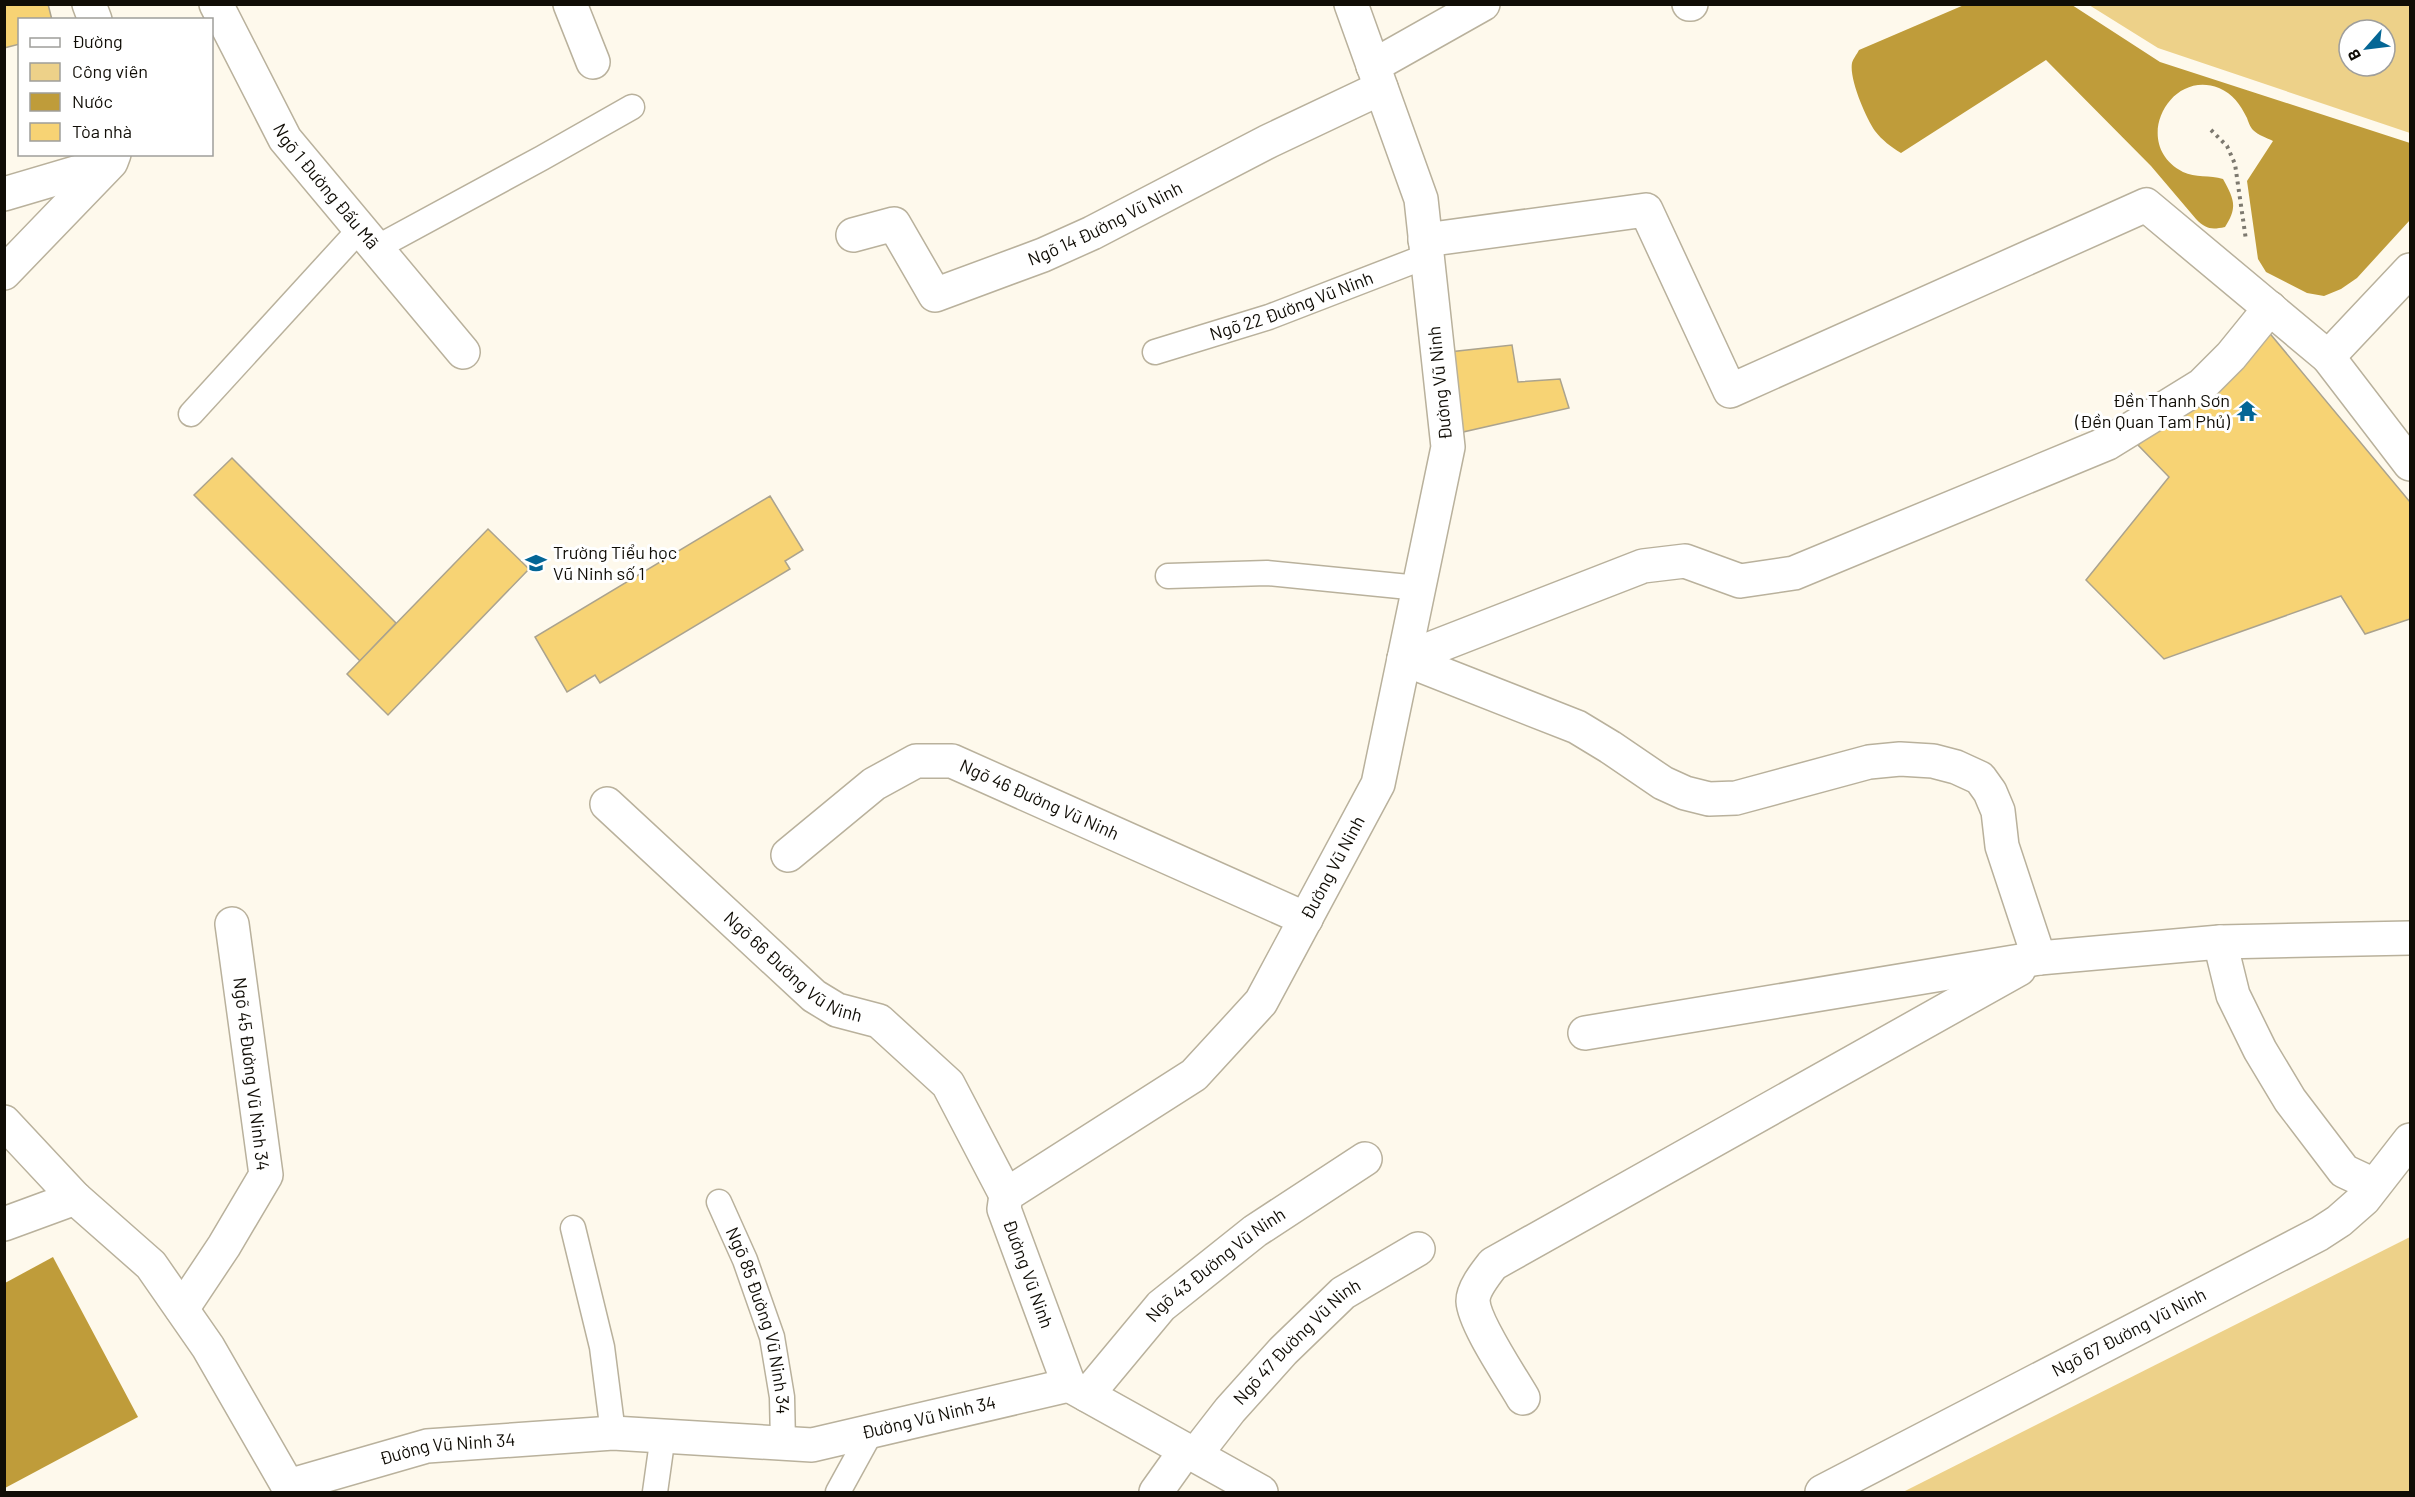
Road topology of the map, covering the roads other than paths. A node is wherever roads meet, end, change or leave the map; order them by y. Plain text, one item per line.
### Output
1 (216, 4) edge
2 (570, 4) edge
3 (1352, 4) edge
4 (1483, 4) edge
5 (593, 62) dead end
6 (1377, 77) junction
7 (632, 107) dead end
8 (112, 158) edge
9 (4, 194) edge
10 (853, 235) dead end
11 (368, 238) junction
12 (1426, 248) junction
13 (2410, 270) edge
14 (4, 273) edge
15 (2262, 301) junction
16 (463, 351) dead end
17 (1155, 351) dead end
18 (2328, 357) junction
19 (191, 414) dead end
20 (2410, 464) edge
21 (1168, 576) dead end
22 (1419, 588) junction
23 (1404, 659) junction
24 (608, 804) dead end
25 (788, 855) dead end
26 (1306, 919) junction
27 (231, 924) dead end
28 (2410, 938) edge
29 (2220, 942) junction
30 (2039, 958) junction
31 (1585, 1033) dead end
32 (4, 1122) edge
33 (2410, 1140) edge
34 (1365, 1160) dead end
35 (2374, 1185) junction
36 (1006, 1194) junction
37 (75, 1198) junction
38 (719, 1202) dead end
39 (4, 1224) edge
40 (573, 1228) dead end
41 (1418, 1249) dead end
42 (182, 1309) junction
43 (1078, 1390) junction
44 (1523, 1398) dead end
45 (872, 1430) junction
46 (614, 1433) junction
47 (663, 1435) junction
48 (783, 1443) junction
49 (1190, 1452) junction
50 (281, 1489) edge
51 (655, 1492) edge
52 (838, 1492) edge
53 (1156, 1492) edge
54 (1261, 1492) edge
55 (1822, 1492) edge

1 - 11 street, Ngõ 1 Đường Đấu Mã
2 - 5 street
3 - 6 street, Đường Vũ Ninh
4 - 6 street
6 - 10 street, Ngõ 14 Đường Vũ Ninh
6 - 12 street, Đường Vũ Ninh
7 - 11 lane
8 - 9 street
8 - 14 street
11 - 16 street, Ngõ 1 Đường Đấu Mã
11 - 19 lane
12 - 15 street
12 - 17 lane, Ngõ 22 Đường Vũ Ninh
12 - 22 street, Đường Vũ Ninh
13 - 18 street
15 - 18 street
15 - 23 street
18 - 20 street
21 - 22 lane
22 - 23 street, Đường Vũ Ninh
23 - 26 street, Đường Vũ Ninh
23 - 30 street
24 - 36 street, Ngõ 66 Đường Vũ Ninh
25 - 26 street, Ngõ 46 Đường Vũ Ninh
26 - 36 street, Đường Vũ Ninh
27 - 42 street, Ngõ 45 Đường Vũ Ninh 34
28 - 29 street
29 - 30 street
29 - 35 street
30 - 31 street
30 - 44 street
32 - 37 street, Đường Vũ Ninh 34
33 - 35 street, Ngõ 67 Đường Vũ Ninh
34 - 43 street, Ngõ 43 Đường Vũ Ninh
35 - 55 street, Ngõ 67 Đường Vũ Ninh
36 - 43 street, Đường Vũ Ninh
37 - 39 street
37 - 42 street, Đường Vũ Ninh 34
38 - 48 lane, Ngõ 85 Đường Vũ Ninh 34
40 - 46 lane
41 - 49 street, Ngõ 47 Đường Vũ Ninh
42 - 50 street, Đường Vũ Ninh 34
43 - 45 street, Đường Vũ Ninh 34
43 - 49 street
45 - 48 street, Đường Vũ Ninh 34
45 - 52 lane
46 - 47 street, Đường Vũ Ninh 34
46 - 50 street, Đường Vũ Ninh 34
47 - 48 street, Đường Vũ Ninh 34
47 - 51 lane
49 - 53 street, Ngõ 47 Đường Vũ Ninh
49 - 54 street

